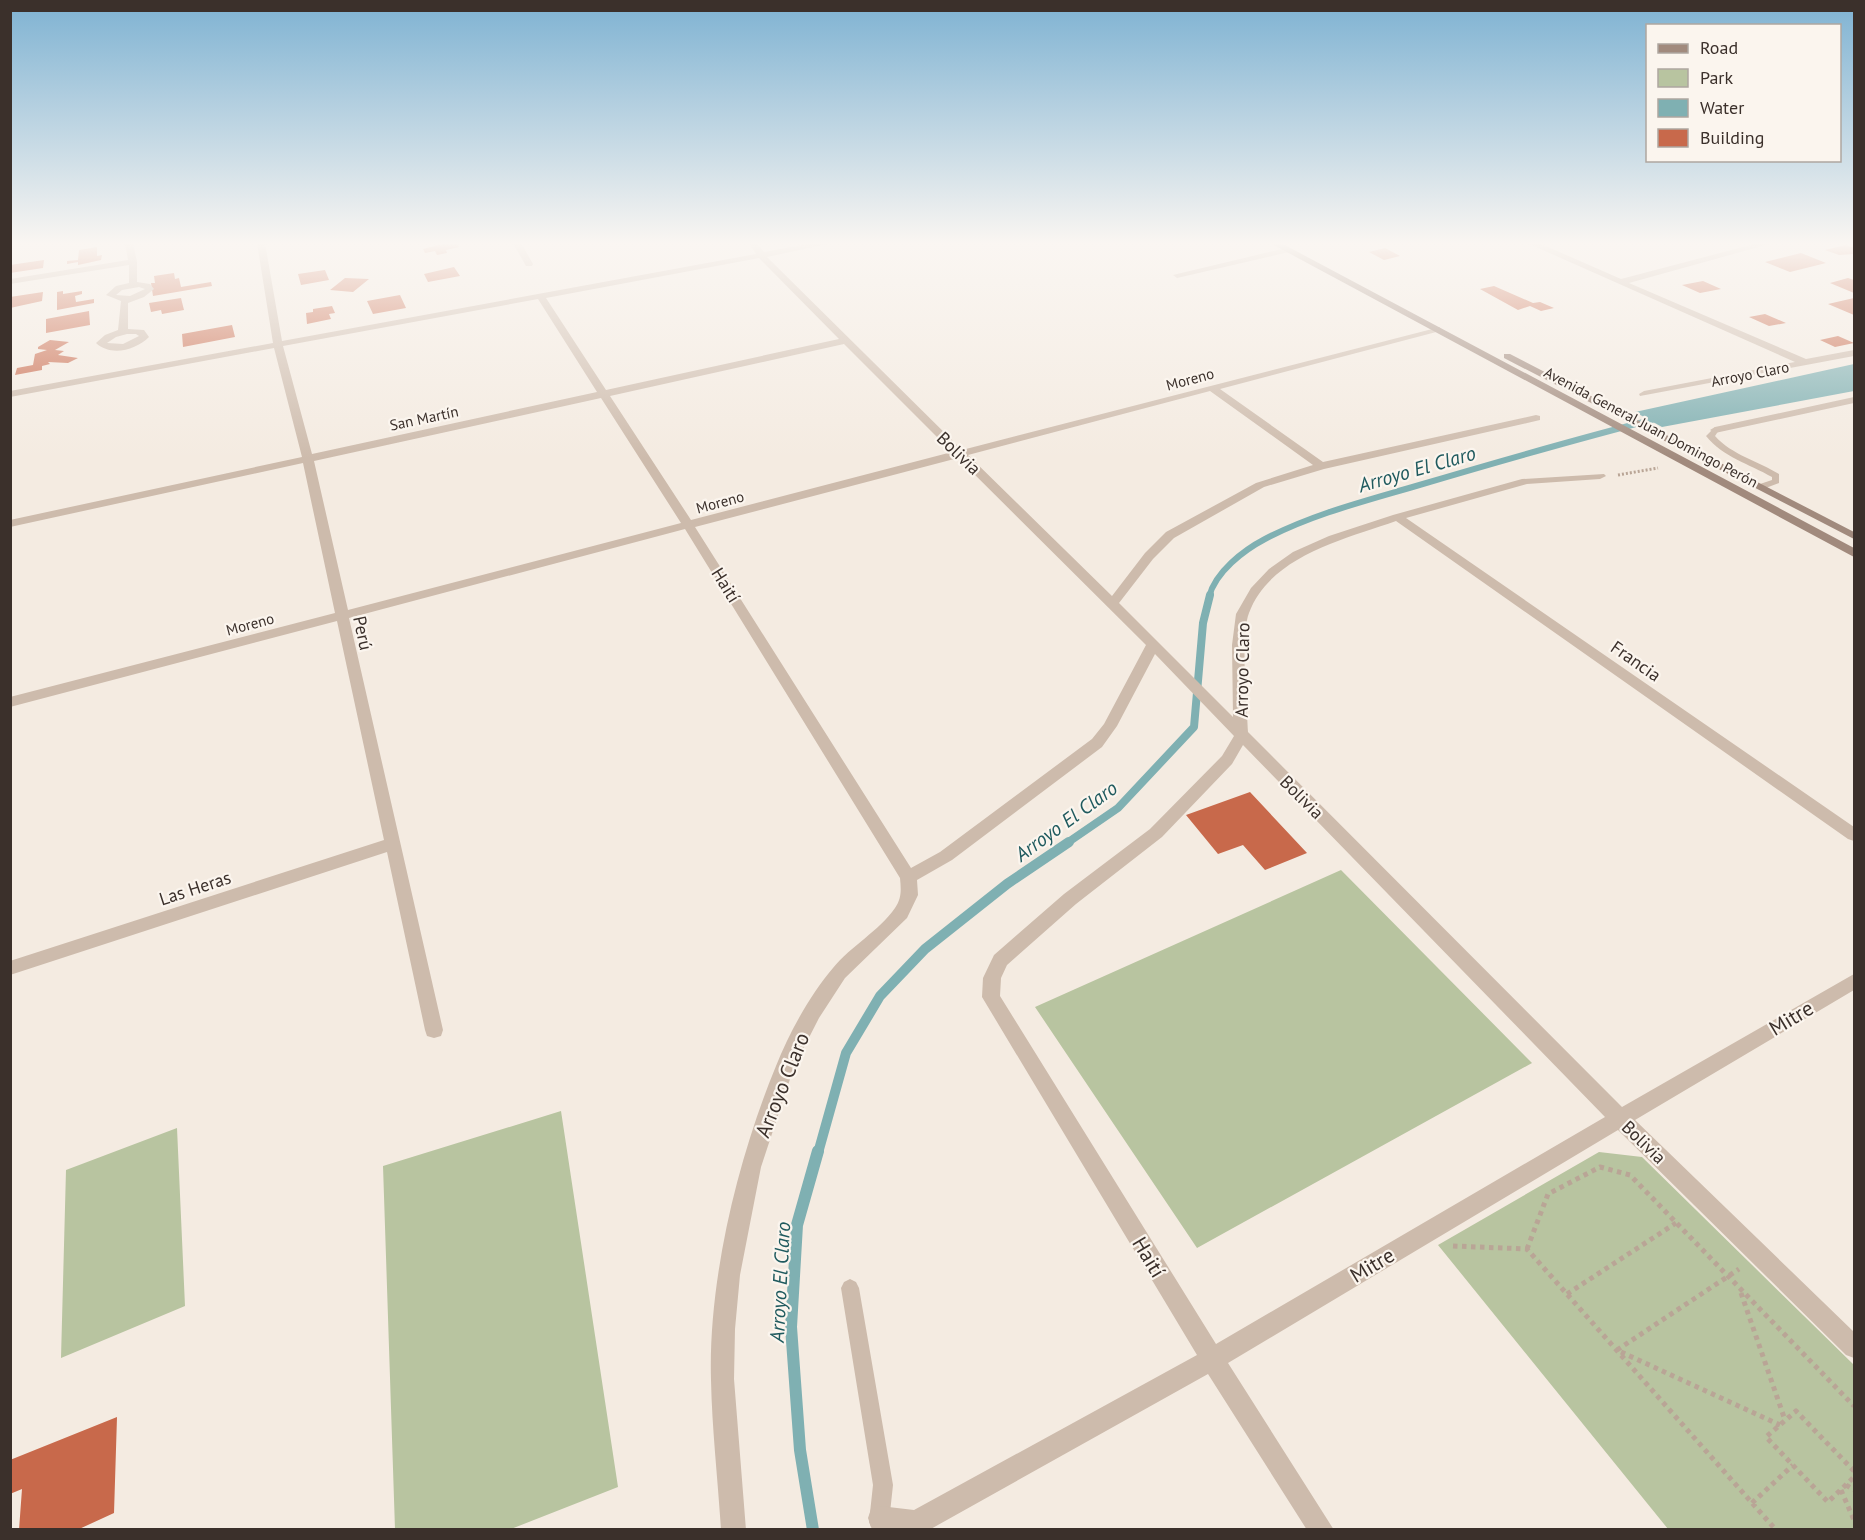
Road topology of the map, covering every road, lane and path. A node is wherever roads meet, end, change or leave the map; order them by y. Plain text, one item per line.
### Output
1 (124, 315) edge
2 (273, 315) edge
3 (439, 315) edge
4 (552, 315) edge
5 (818, 315) edge
6 (1411, 315) edge
7 (1423, 315) edge
8 (1696, 315) edge
9 (1437, 329) junction
10 (123, 332) dead end
11 (844, 341) junction
12 (278, 345) junction
13 (1854, 353) edge
14 (1806, 363) junction
15 (1212, 388) junction
16 (10, 394) edge
17 (604, 394) junction
18 (1644, 394) dead end
19 (1854, 400) edge
20 (1536, 418) dead end
21 (1715, 430) joint
22 (961, 455) junction
23 (308, 459) junction
24 (1321, 465) junction
25 (1662, 468) dead end
26 (1600, 476) joint
27 (1760, 487) junction
28 (1397, 517) junction
29 (10, 524) edge
30 (689, 526) junction
31 (1854, 536) edge
32 (1854, 553) edge
33 (1112, 604) junction
34 (340, 616) junction
35 (1153, 645) junction
36 (10, 702) edge
37 (1241, 736) junction
38 (1854, 835) edge
39 (391, 844) junction
40 (908, 877) junction
41 (10, 968) edge
42 (992, 978) joint
43 (1854, 981) edge
44 (434, 1030) dead end
45 (1620, 1119) junction
46 (1676, 1223) junction
47 (1427, 1233) junction
48 (1527, 1248) junction
49 (1742, 1267) dead end
50 (1727, 1277) junction
51 (850, 1288) dead end
52 (1740, 1290) junction
53 (1567, 1294) junction
54 (1854, 1347) edge
55 (1617, 1350) junction
56 (1212, 1359) junction
57 (1854, 1406) edge
58 (1785, 1420) junction
59 (1779, 1425) junction
60 (1793, 1465) junction
61 (1854, 1471) edge
62 (1854, 1477) edge
63 (1843, 1487) junction
64 (1854, 1490) edge
65 (1752, 1503) junction
66 (1854, 1520) edge
67 (879, 1524) edge
68 (734, 1530) edge
69 (1322, 1530) edge
70 (1776, 1530) edge

1 - 10 street
2 - 12 street, Perú
3 - 12 street
4 - 17 street, Haití
5 - 11 street, Bolivia
6 - 9 main road, Avenida General Juan Domingo Perón
7 - 27 main road, Avenida General Juan Domingo Perón
8 - 14 street
9 - 15 street, Moreno
9 - 32 main road, Avenida General Juan Domingo Perón
11 - 17 street, San Martín
11 - 22 street, Bolivia
12 - 16 street
12 - 23 street, Perú
13 - 14 street, Arroyo Claro
14 - 18 street, Arroyo Claro
15 - 22 street, Moreno
15 - 24 street
17 - 23 street, San Martín
17 - 30 street, Haití
19 - 21 street
20 - 24 street
21 - 27 lane
22 - 30 street, Moreno
22 - 33 street, Bolivia
23 - 29 street, San Martín
23 - 34 street, Perú
24 - 33 street
25 - 26 path
26 - 28 street, Arroyo Claro
27 - 31 main road, Avenida General Juan Domingo Perón
28 - 37 street, Arroyo Claro
28 - 38 street, Francia
30 - 34 street, Moreno
30 - 40 street, Haití
33 - 35 street, Bolivia
34 - 36 street, Moreno
34 - 39 street, Perú
35 - 37 street, Bolivia
35 - 40 street
37 - 42 street, Arroyo Claro
37 - 45 street, Bolivia
39 - 41 street, Las Heras
39 - 44 street, Perú
40 - 68 street, Arroyo Claro
42 - 56 street, Haití
43 - 45 street, Mitre
45 - 47 street, Mitre
45 - 54 street, Bolivia
46 - 48 path
46 - 50 path
46 - 53 path
47 - 48 path
47 - 56 street, Mitre
48 - 53 path
49 - 50 path
50 - 52 path
50 - 55 path
51 - 67 lane
52 - 57 path
52 - 58 path
53 - 55 path
55 - 59 path
55 - 65 path
56 - 67 street, Mitre
56 - 69 street, Haití
58 - 59 path
58 - 61 path
59 - 60 path
60 - 63 path
60 - 65 path
62 - 63 path
63 - 64 path
63 - 66 path
65 - 70 path

